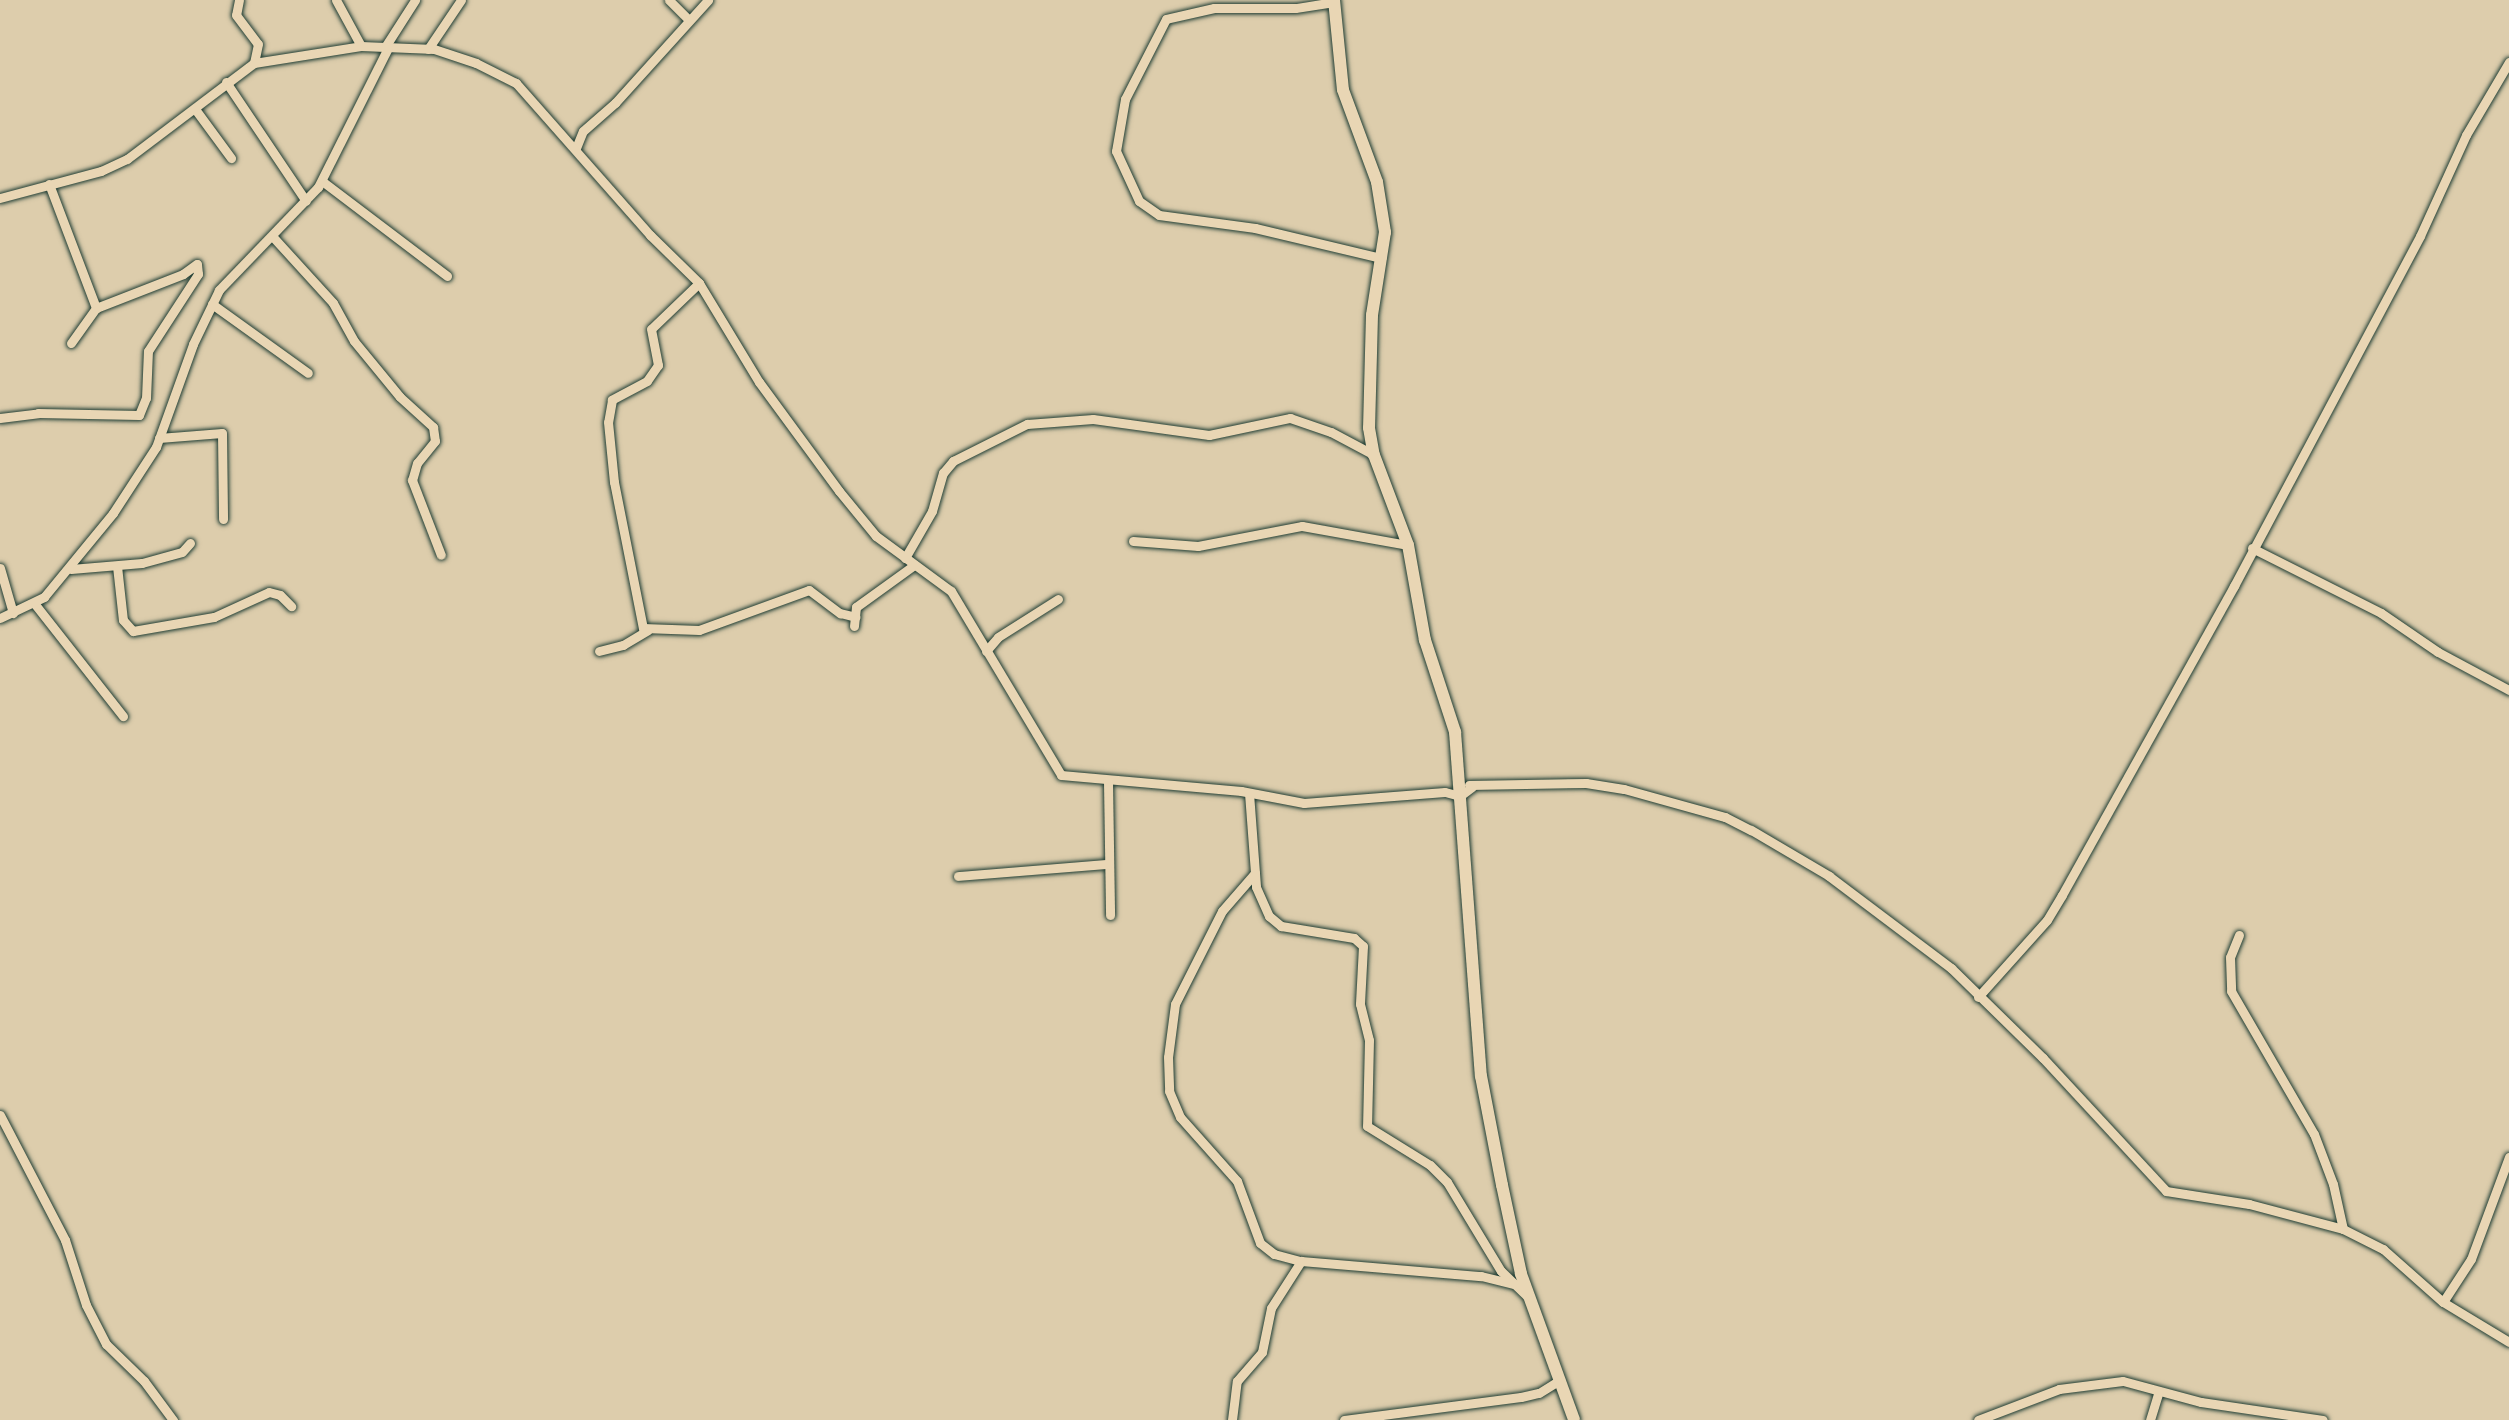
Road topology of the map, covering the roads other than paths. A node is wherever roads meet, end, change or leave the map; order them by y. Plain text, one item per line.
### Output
1 (239, 0) edge
2 (336, 0) edge
3 (415, 0) edge
4 (462, 0) edge
5 (670, 0) edge
6 (708, 0) edge
7 (1334, 1) edge
8 (687, 18) junction
9 (361, 46) junction
10 (386, 48) junction
11 (428, 49) junction
12 (254, 62) junction
13 (2509, 62) edge
14 (226, 82) junction
15 (196, 109) junction
16 (557, 128) junction
17 (583, 131) junction
18 (576, 148) junction
19 (231, 158) dead end
20 (322, 181) junction
21 (48, 184) junction
22 (0, 198) edge
23 (306, 201) junction
24 (273, 237) junction
25 (1380, 258) junction
26 (447, 276) dead end
27 (699, 283) junction
28 (212, 304) junction
29 (96, 308) junction
30 (71, 343) dead end
31 (308, 373) dead end
32 (0, 418) edge
33 (160, 438) junction
34 (1374, 455) junction
35 (223, 518) dead end
36 (1133, 541) dead end
37 (190, 543) dead end
38 (1408, 544) junction
39 (2252, 548) junction
40 (441, 555) dead end
41 (909, 561) junction
42 (117, 566) junction
43 (0, 568) edge
44 (71, 569) junction
45 (1058, 599) dead end
46 (34, 604) junction
47 (291, 606) dead end
48 (13, 613) junction
49 (0, 618) edge
50 (648, 630) junction
51 (599, 651) dead end
52 (986, 652) junction
53 (2509, 690) edge
54 (123, 716) dead end
55 (1108, 782) junction
56 (1466, 792) junction
57 (1249, 793) junction
58 (1108, 864) junction
59 (1255, 873) junction
60 (958, 876) dead end
61 (1110, 915) dead end
62 (2240, 935) dead end
63 (1978, 996) junction
64 (0, 1115) edge
65 (2509, 1158) edge
66 (2343, 1228) junction
67 (1301, 1261) junction
68 (1513, 1284) junction
69 (1531, 1300) junction
70 (2444, 1302) junction
71 (2509, 1342) edge
72 (1560, 1380) junction
73 (2160, 1391) junction
74 (173, 1420) edge
75 (1232, 1420) edge
76 (1344, 1420) edge
77 (1574, 1420) edge
78 (1978, 1420) edge
79 (2150, 1420) edge
80 (2322, 1420) edge

1 - 12 street
2 - 9 street
3 - 10 street
4 - 11 street
5 - 8 street
6 - 8 street
7 - 25 street
7 - 25 street
8 - 17 street
9 - 10 street
9 - 12 street
10 - 11 street
10 - 20 street
11 - 16 street
12 - 14 street
13 - 39 street
14 - 15 street
14 - 23 street
15 - 19 street
15 - 21 street
16 - 17 street
16 - 18 street
17 - 18 street
18 - 27 street
20 - 23 street
20 - 26 street
21 - 22 street
21 - 29 street
23 - 24 street
24 - 28 street
24 - 40 street
25 - 34 street
27 - 41 street
27 - 50 street
28 - 31 street
28 - 33 street
29 - 30 street
29 - 32 street
33 - 35 street
33 - 44 street
34 - 38 street
34 - 41 street
36 - 38 street
37 - 42 street
38 - 56 street
39 - 53 street
39 - 63 street
41 - 50 street
41 - 52 street
42 - 44 street
42 - 47 street
43 - 48 street
44 - 46 street
45 - 52 street
46 - 48 street
46 - 54 street
48 - 49 street
50 - 51 street
52 - 55 street
55 - 57 street
55 - 58 street
56 - 57 street
56 - 63 street
56 - 69 street
57 - 59 street
58 - 60 street
58 - 61 street
59 - 67 street
59 - 68 street
62 - 66 street
63 - 66 street
64 - 74 street
65 - 70 street
66 - 70 street
67 - 68 street
67 - 75 street
68 - 69 street
69 - 72 street
70 - 71 street
72 - 76 street
72 - 77 street
73 - 78 street
73 - 79 street
73 - 80 street

